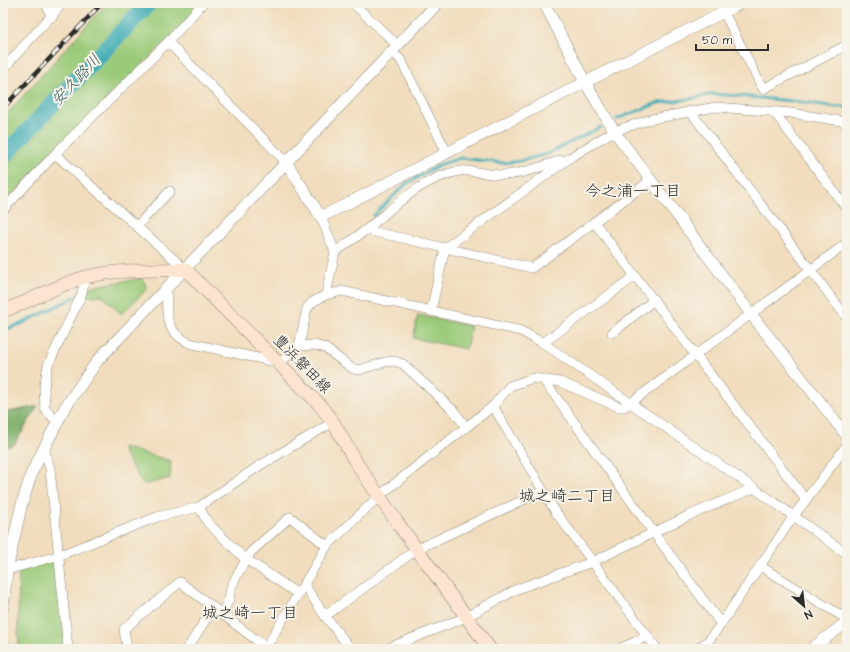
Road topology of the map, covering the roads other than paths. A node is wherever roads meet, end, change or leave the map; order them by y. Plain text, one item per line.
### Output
1 (47, 3) edge
2 (63, 3) edge
3 (204, 3) edge
4 (353, 3) edge
5 (438, 3) edge
6 (544, 3) edge
7 (741, 3) edge
8 (721, 8) edge
9 (52, 16) junction
10 (168, 42) junction
11 (847, 46) edge
12 (394, 48) junction
13 (3, 69) edge
14 (584, 82) junction
15 (690, 111) junction
16 (774, 112) junction
17 (847, 122) edge
18 (614, 131) junction
19 (447, 153) junction
20 (55, 154) junction
21 (571, 157) junction
22 (286, 162) junction
23 (651, 180) junction
24 (170, 191) dead end
25 (847, 208) edge
26 (3, 210) edge
27 (321, 216) junction
28 (594, 222) junction
29 (137, 226) junction
30 (367, 230) junction
31 (847, 243) edge
32 (445, 248) junction
33 (335, 252) junction
34 (185, 269) junction
35 (811, 270) junction
36 (635, 276) junction
37 (86, 277) junction
38 (167, 287) junction
39 (326, 295) junction
40 (654, 300) junction
41 (3, 311) edge
42 (431, 311) junction
43 (751, 314) junction
44 (847, 318) edge
45 (612, 333) dead end
46 (543, 342) junction
47 (299, 346) junction
48 (696, 356) junction
49 (280, 363) junction
50 (543, 379) junction
51 (631, 403) junction
52 (493, 406) junction
53 (57, 422) junction
54 (333, 422) junction
55 (466, 427) junction
56 (847, 436) edge
57 (847, 445) edge
58 (44, 447) junction
59 (754, 488) junction
60 (542, 491) junction
61 (379, 496) junction
62 (806, 500) junction
63 (199, 507) junction
64 (794, 517) junction
65 (654, 533) junction
66 (326, 546) junction
67 (417, 549) junction
68 (847, 554) edge
69 (60, 556) junction
70 (247, 559) junction
71 (592, 562) junction
72 (760, 566) junction
73 (7, 570) junction
74 (304, 584) junction
75 (298, 594) junction
76 (3, 608) edge
77 (213, 608) junction
78 (222, 614) junction
79 (325, 616) junction
80 (466, 617) junction
81 (847, 621) edge
82 (721, 624) junction
83 (648, 636) junction
84 (267, 648) edge
85 (486, 648) edge
86 (68, 649) edge
87 (127, 649) edge
88 (187, 649) edge
89 (351, 649) edge
90 (386, 649) edge
91 (619, 649) edge
92 (657, 649) edge
93 (697, 649) edge
94 (811, 649) edge

1 - 9 street
2 - 9 street
3 - 10 street
4 - 12 street
5 - 12 street
6 - 14 street
7 - 8 street
8 - 11 street
8 - 14 street
9 - 13 street
10 - 20 street
10 - 22 street
12 - 19 street
12 - 22 street
14 - 18 street
14 - 19 street
15 - 16 street
15 - 18 street
15 - 35 street
16 - 17 street
16 - 25 street
18 - 21 street
18 - 23 street
19 - 27 street
20 - 26 street
20 - 29 street
21 - 30 street
21 - 32 street
22 - 27 street
22 - 34 street
23 - 28 street
23 - 43 street
24 - 29 street
27 - 33 street
28 - 32 street
28 - 36 street
29 - 34 street
30 - 32 street
30 - 33 street
31 - 35 street
32 - 42 street
33 - 39 street
34 - 37 main road
34 - 38 street
34 - 49 main road, 豊浜磐田線
35 - 43 street
35 - 44 street
36 - 40 street
36 - 46 street
37 - 41 main road
37 - 53 street
38 - 49 street
38 - 53 street
39 - 42 street
39 - 47 street
40 - 45 street
40 - 48 street
42 - 46 street
43 - 48 street
43 - 56 street
46 - 51 street
47 - 49 street
47 - 55 street
48 - 51 street
48 - 62 street
49 - 54 main road, 豊浜磐田線
50 - 51 street
50 - 52 street
50 - 65 street
51 - 59 street
52 - 55 street
52 - 60 street
53 - 58 street
54 - 61 main road, 豊浜磐田線
54 - 63 street
55 - 61 street
57 - 62 street
58 - 69 street
58 - 73 street
59 - 64 street
59 - 65 street
60 - 67 street
60 - 71 street
61 - 66 street
61 - 67 main road, 豊浜磐田線
62 - 64 street
63 - 69 street
63 - 70 street
64 - 68 street
64 - 72 street
65 - 71 street
65 - 82 street
66 - 70 street
66 - 74 street
67 - 79 street
67 - 80 main road, 豊浜磐田線
69 - 73 street
69 - 86 street
70 - 75 street
70 - 78 street
71 - 80 street
71 - 83 street
72 - 81 street
72 - 82 street
73 - 76 street
74 - 75 street
74 - 79 street
75 - 84 street
77 - 78 street
77 - 87 street
77 - 88 street
78 - 84 street
79 - 89 street
80 - 85 main road, 豊浜磐田線
80 - 90 street
81 - 94 street
82 - 93 street
83 - 91 street
83 - 92 street

